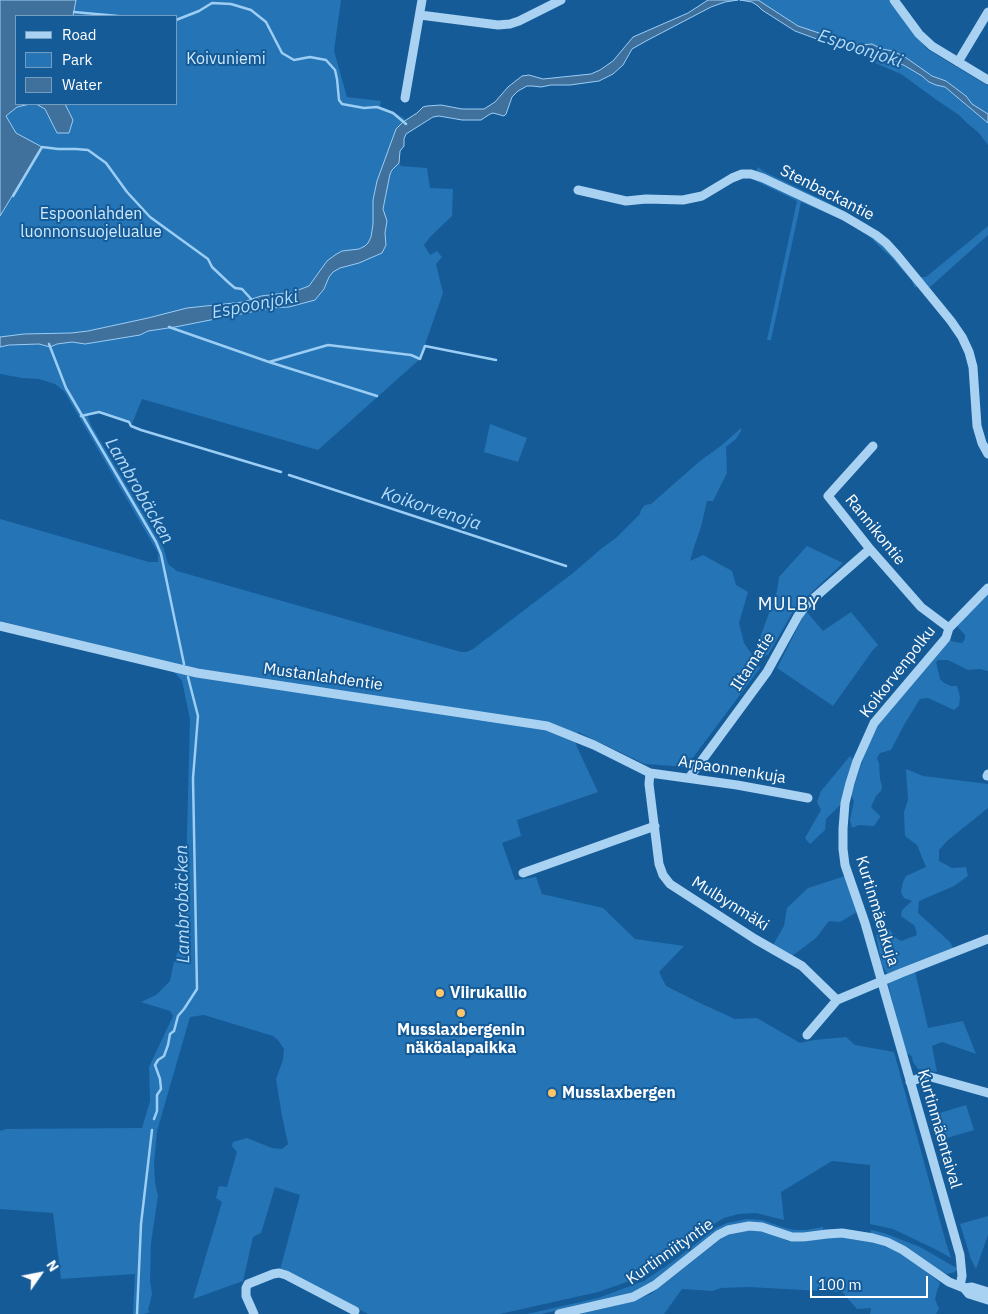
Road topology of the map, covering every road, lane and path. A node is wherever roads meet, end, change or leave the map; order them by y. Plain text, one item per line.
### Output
1 (422, 0) edge
2 (561, 0) edge
3 (894, 0) edge
4 (988, 12) edge
5 (420, 14) junction
6 (958, 62) junction
7 (988, 80) edge
8 (405, 98) dead end
9 (578, 190) dead end
10 (873, 446) dead end
11 (988, 454) edge
12 (870, 548) junction
13 (988, 588) edge
14 (0, 626) edge
15 (949, 628) junction
16 (857, 761) joint
17 (650, 773) junction
18 (689, 778) junction
19 (808, 798) dead end
20 (655, 826) junction
21 (523, 873) dead end
22 (988, 939) edge
23 (882, 981) junction
24 (836, 1000) junction
25 (807, 1035) dead end
26 (910, 1082) junction
27 (988, 1093) edge
28 (962, 1287) junction
29 (988, 1292) edge
30 (988, 1300) edge
31 (343, 1310) edge
32 (356, 1311) dead end
33 (254, 1314) edge
34 (559, 1314) edge

1 - 5 street
2 - 5 street
3 - 6 street
4 - 6 street
5 - 8 street
6 - 7 street
9 - 11 street, Stenbackantie
10 - 12 street, Rannikontie
12 - 15 street, Rannikontie
12 - 18 street, Iltamatie
13 - 15 street, Koikorvenpolku
14 - 17 street, Mustanlahdentie
15 - 16 street, Koikorvenpolku
16 - 23 street, Kurtinmäenkuja
17 - 18 street, Arpaonnenkuja
17 - 20 street, Mulbynmäki
18 - 19 street, Arpaonnenkuja
20 - 21 street
20 - 24 street, Mulbynmäki
22 - 23 street
23 - 24 street
23 - 26 street, Kurtinmäentaival
24 - 25 street
26 - 27 street
26 - 28 street, Kurtinmäentaival
28 - 29 street, Kurtinniityntie
28 - 30 street, Kurtinniityntie
28 - 34 street, Kurtinniityntie
31 - 32 street
31 - 33 street

